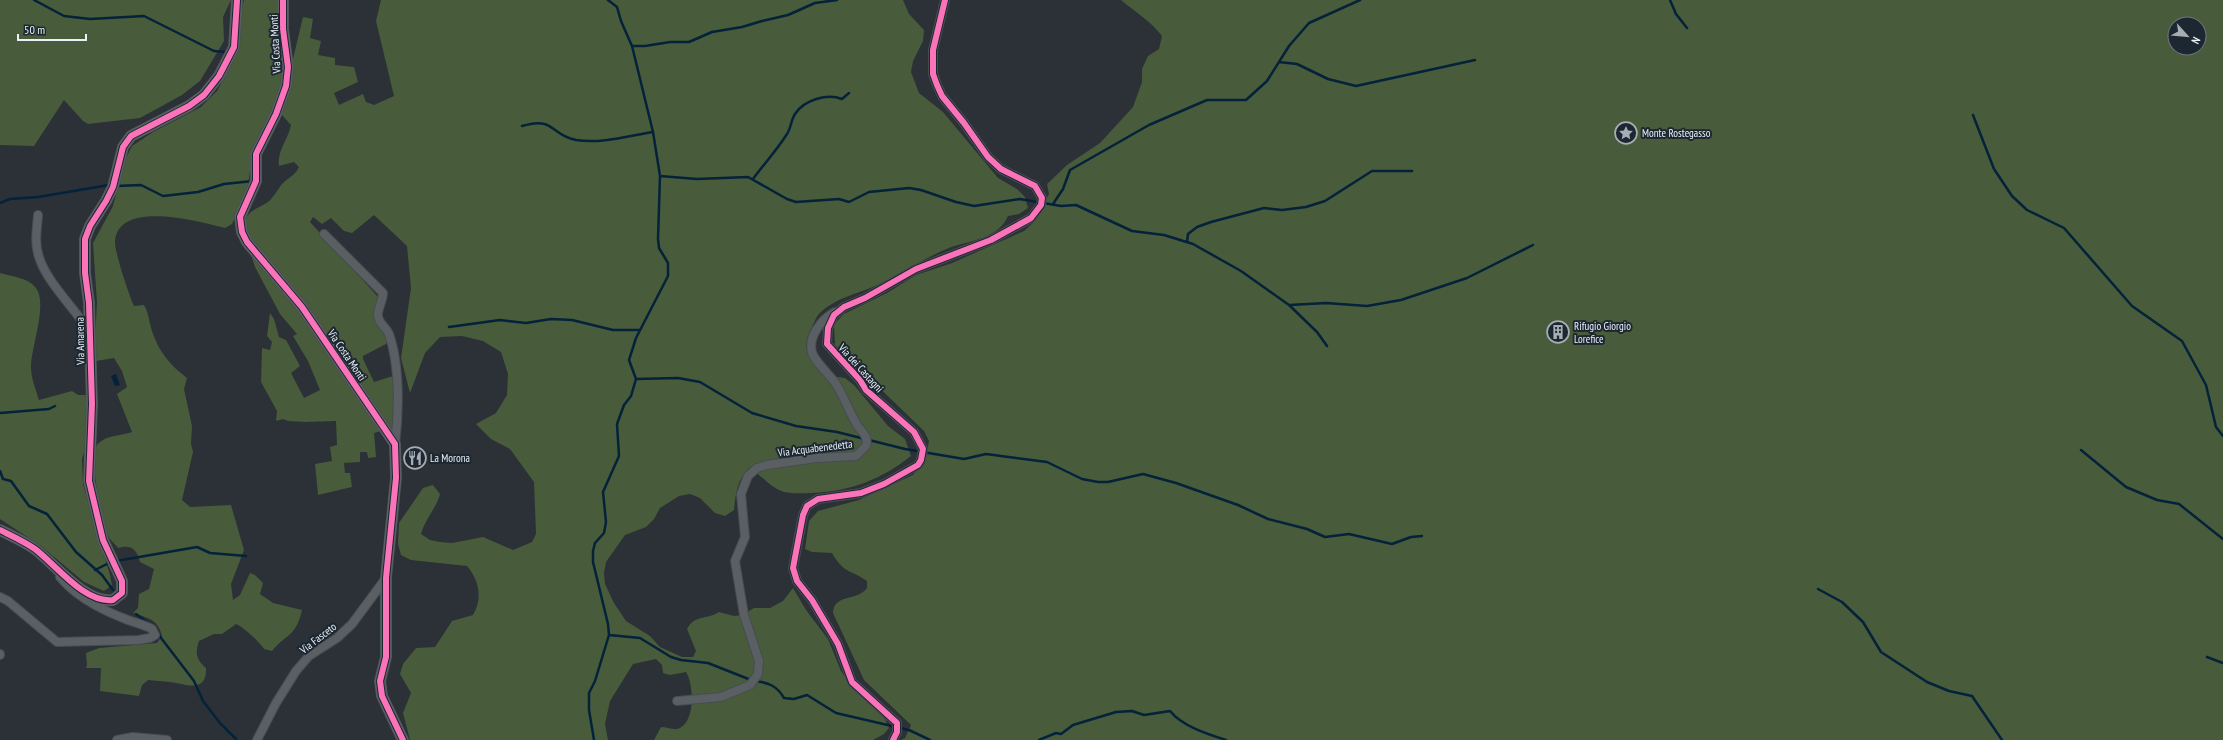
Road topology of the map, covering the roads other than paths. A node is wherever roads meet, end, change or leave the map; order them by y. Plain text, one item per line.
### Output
1 (237, 0) edge
2 (283, 0) edge
3 (945, 0) edge
4 (38, 214) dead end
5 (324, 234) dead end
6 (844, 307) junction
7 (89, 332) junction
8 (395, 444) junction
9 (0, 530) edge
10 (60, 572) junction
11 (386, 578) junction
12 (0, 597) edge
13 (677, 701) dead end
14 (117, 740) edge
15 (167, 740) edge
16 (257, 740) edge
17 (404, 740) edge
18 (894, 740) edge

1 - 7 street, Via Amarena
2 - 8 street, Via Costa Monti
3 - 6 street, Via dei Castagni
4 - 7 street
5 - 8 street
6 - 13 street, Via Acquabenedetta
6 - 18 street, Via dei Castagni
7 - 10 street, Via Amarena
8 - 11 street
9 - 10 street, Via Amarena
10 - 12 street
11 - 16 street, Via Fasceto
11 - 17 street
14 - 15 street

